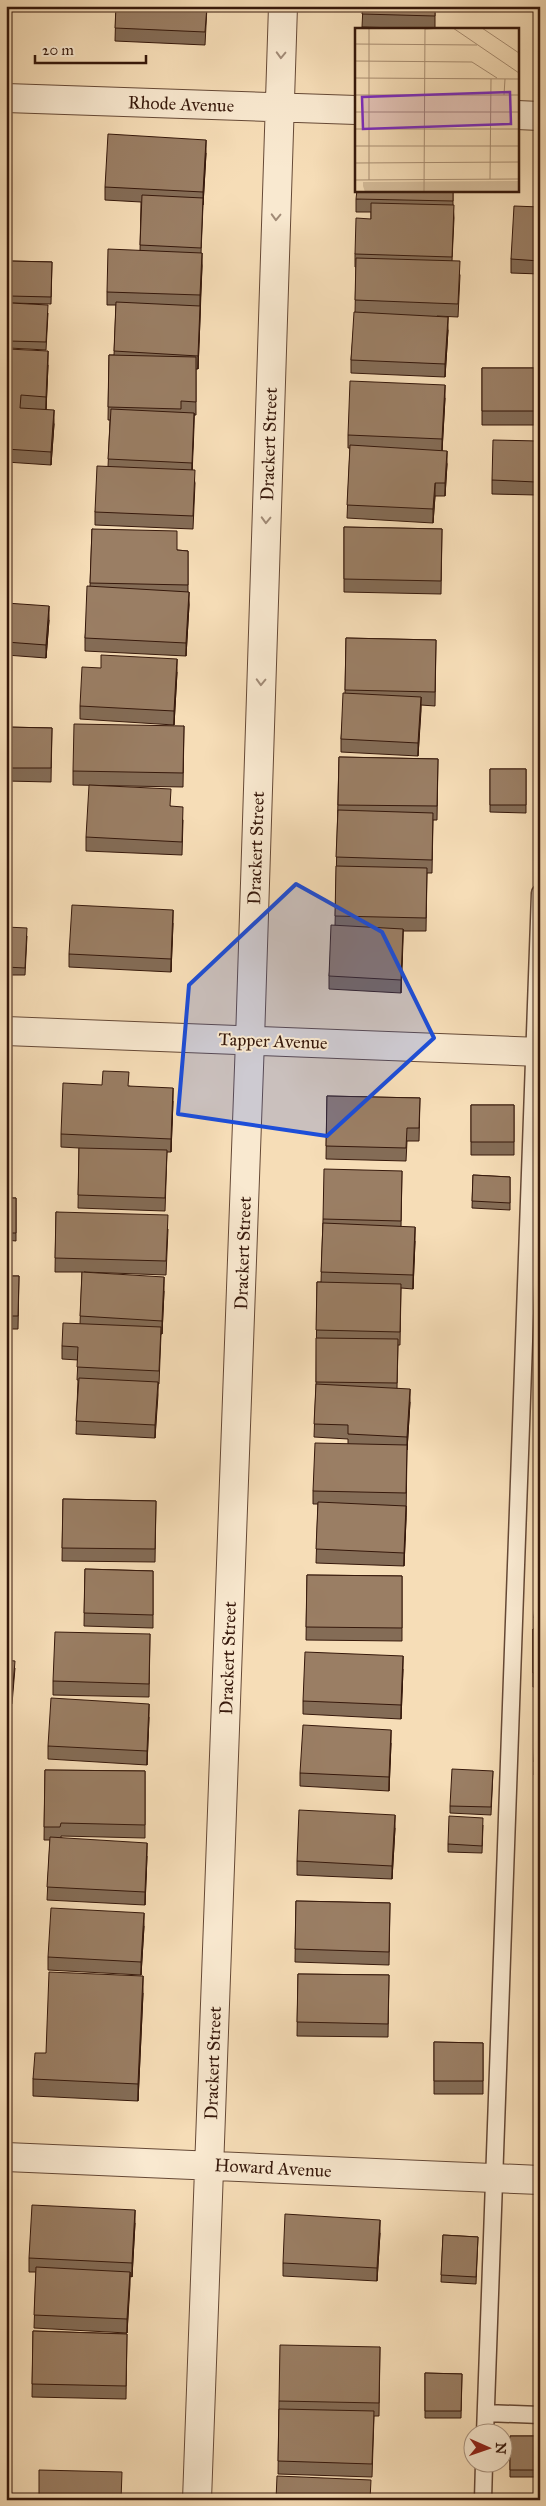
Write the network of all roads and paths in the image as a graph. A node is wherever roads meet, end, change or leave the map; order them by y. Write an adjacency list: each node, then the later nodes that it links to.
1 (283, 6): 3 (street, Drackert Street, one-way to 3)
2 (6, 98): 3 (street, Rhode Avenue)
3 (279, 107): 4 (street, Rhode Avenue); 9 (street, Drackert Street, one-way to 9)
4 (355, 110)
5 (518, 115): 6 (street)
6 (540, 116)
7 (540, 893): 10 (lane)
8 (6, 1031): 9 (street, Tapper Avenue)
9 (250, 1040): 10 (street, Tapper Avenue); 12 (street, Drackert Street)
10 (537, 1052): 13 (lane)
11 (6, 2157): 12 (street, Howard Avenue)
12 (209, 2165): 13 (street, Howard Avenue); 19 (street, Drackert Street)
13 (496, 2178): 14 (street, Howard Avenue); 15 (lane)
14 (540, 2180)
15 (486, 2413): 16 (lane); 17 (lane)
16 (540, 2415)
17 (485, 2424)
18 (484, 2474): 20 (lane)
19 (197, 2500)
20 (483, 2500)

